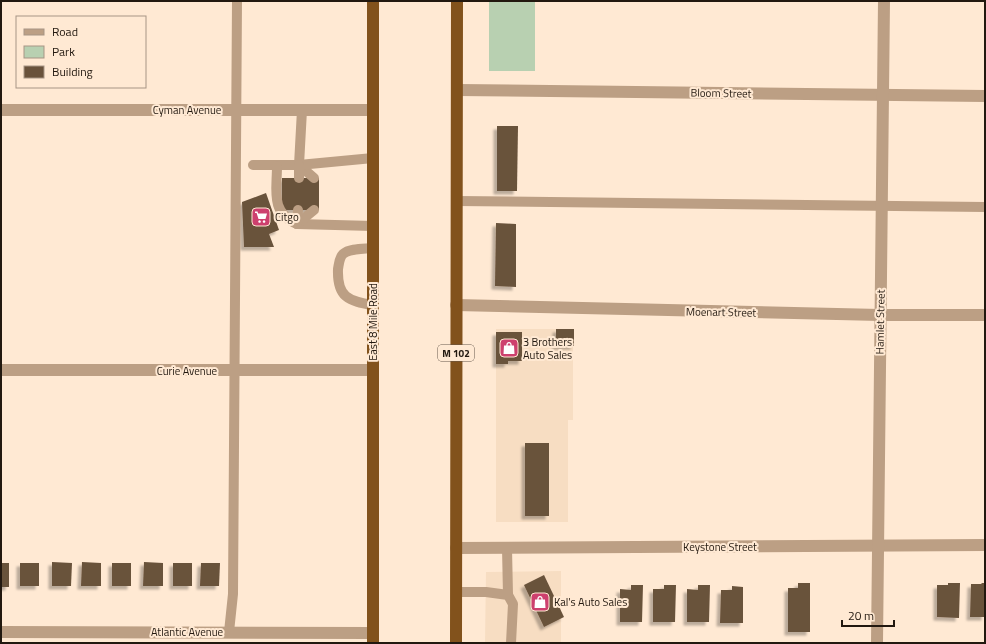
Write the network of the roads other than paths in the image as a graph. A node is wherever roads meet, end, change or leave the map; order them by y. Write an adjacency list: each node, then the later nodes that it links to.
1 (237, 1): 9 (lane)
2 (373, 1): 11 (highway, East 8 Mile Road)
3 (457, 1): 5 (highway, M 102)
4 (884, 1): 6 (street, Hamlet Street)
5 (457, 90): 6 (street, Bloom Street); 18 (highway, M 102)
6 (883, 95): 7 (street, Bloom Street); 19 (street, Hamlet Street)
7 (985, 96)
8 (1, 110): 9 (street, Cyman Avenue)
9 (237, 110): 10 (street, Cyman Avenue); 32 (lane)
10 (302, 110): 11 (street, Cyman Avenue); 15 (lane)
11 (373, 110): 12 (highway, East 8 Mile Road)
12 (373, 158): 15 (lane); 24 (highway, East 8 Mile Road)
13 (253, 165): 14 (lane)
14 (277, 166): 15 (lane); 23 (lane)
15 (299, 166): 16 (lane); 17 (lane)
16 (299, 178)
17 (314, 178)
18 (456, 200): 19 (lane); 27 (highway, M 102)
19 (881, 207): 20 (lane); 28 (street, Hamlet Street)
20 (985, 207)
21 (298, 210): 23 (lane)
22 (314, 210): 23 (lane)
23 (297, 224): 24 (lane)
24 (373, 226): 25 (highway, East 8 Mile Road)
25 (373, 248): 26 (highway, East 8 Mile Road); 26 (lane)
26 (373, 305): 31 (highway, East 8 Mile Road)
27 (456, 306): 28 (street, Moenart Street); 35 (highway, M 102)
28 (880, 315): 29 (street, Moenart Street); 34 (street, Hamlet Street)
29 (985, 315)
30 (1, 370): 32 (street, Curie Avenue)
31 (373, 370): 32 (street, Curie Avenue); 41 (highway, East 8 Mile Road)
32 (235, 371): 40 (lane)
33 (985, 545): 34 (street, Keystone Street)
34 (877, 547): 36 (street, Keystone Street); 44 (street, Hamlet Street)
35 (456, 548): 36 (street, Keystone Street); 37 (highway, M 102)
36 (507, 548): 38 (lane)
37 (456, 592): 38 (lane); 42 (highway, M 102)
38 (508, 595): 43 (lane)
39 (1, 632): 40 (street, Atlantic Avenue)
40 (229, 632): 41 (street, Atlantic Avenue)
41 (373, 638)
42 (456, 643)
43 (511, 643)
44 (877, 643)

